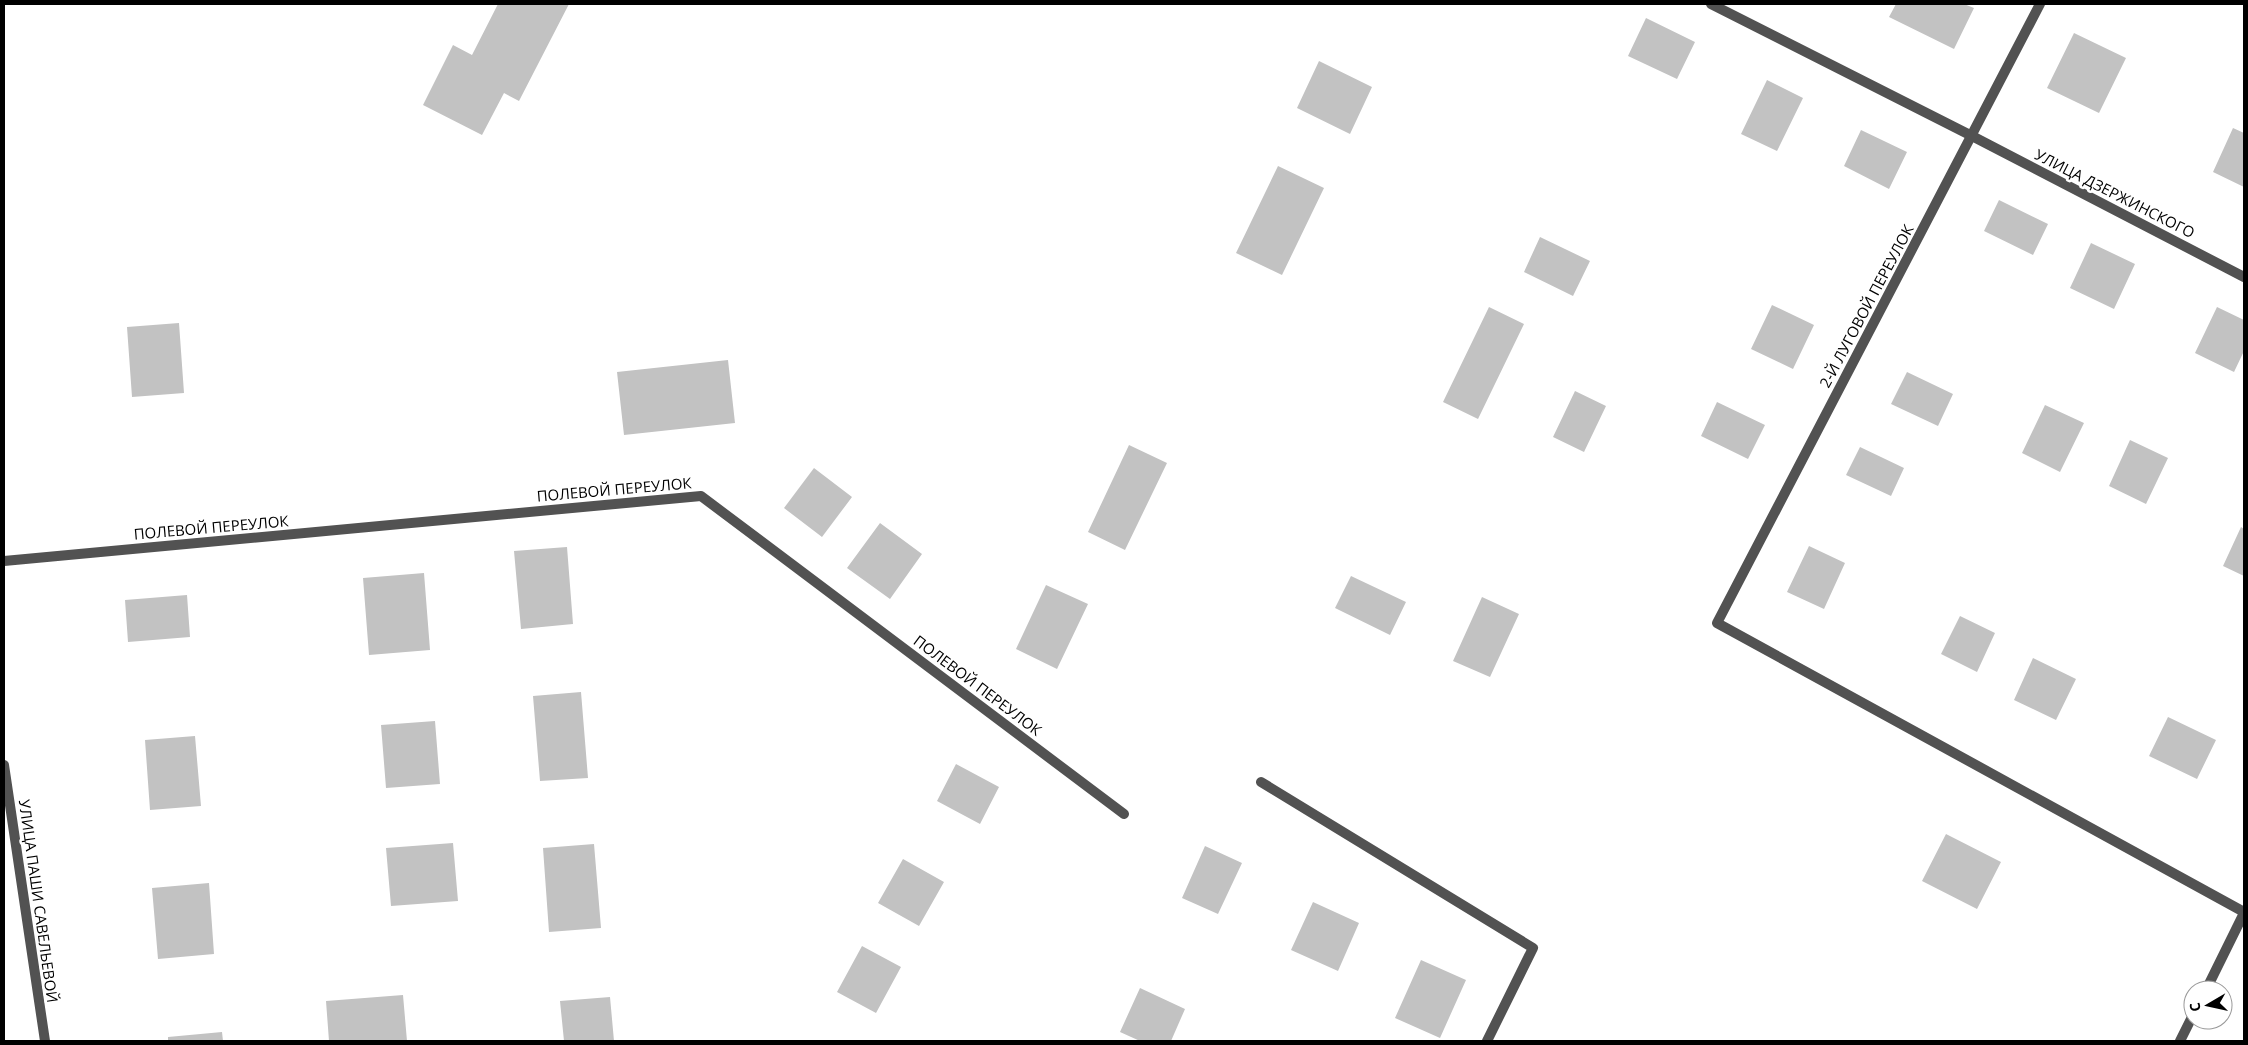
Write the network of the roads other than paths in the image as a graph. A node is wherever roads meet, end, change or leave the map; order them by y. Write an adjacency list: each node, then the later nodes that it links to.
1 (1711, 4): 3 (street, УЛИЦА ДЗЕРЖИНСКОГО)
2 (2040, 4): 3 (street, 2-Й ЛУГОВОЙ ПЕРЕУЛОК)
3 (1972, 136): 4 (street, УЛИЦА ДЗЕРЖИНСКОГО); 9 (street, 2-Й ЛУГОВОЙ ПЕРЕУЛОК)
4 (2244, 277)
5 (4, 561): 8 (street, ПОЛЕВОЙ ПЕРЕУЛОК)
6 (4, 764): 11 (street, УЛИЦА ПАШИ САВЕЛЬЕВОЙ)
7 (1261, 782): 12 (street)
8 (1124, 814)
9 (2244, 913): 10 (street)
10 (2211, 980)
11 (45, 1041)
12 (1487, 1041)

